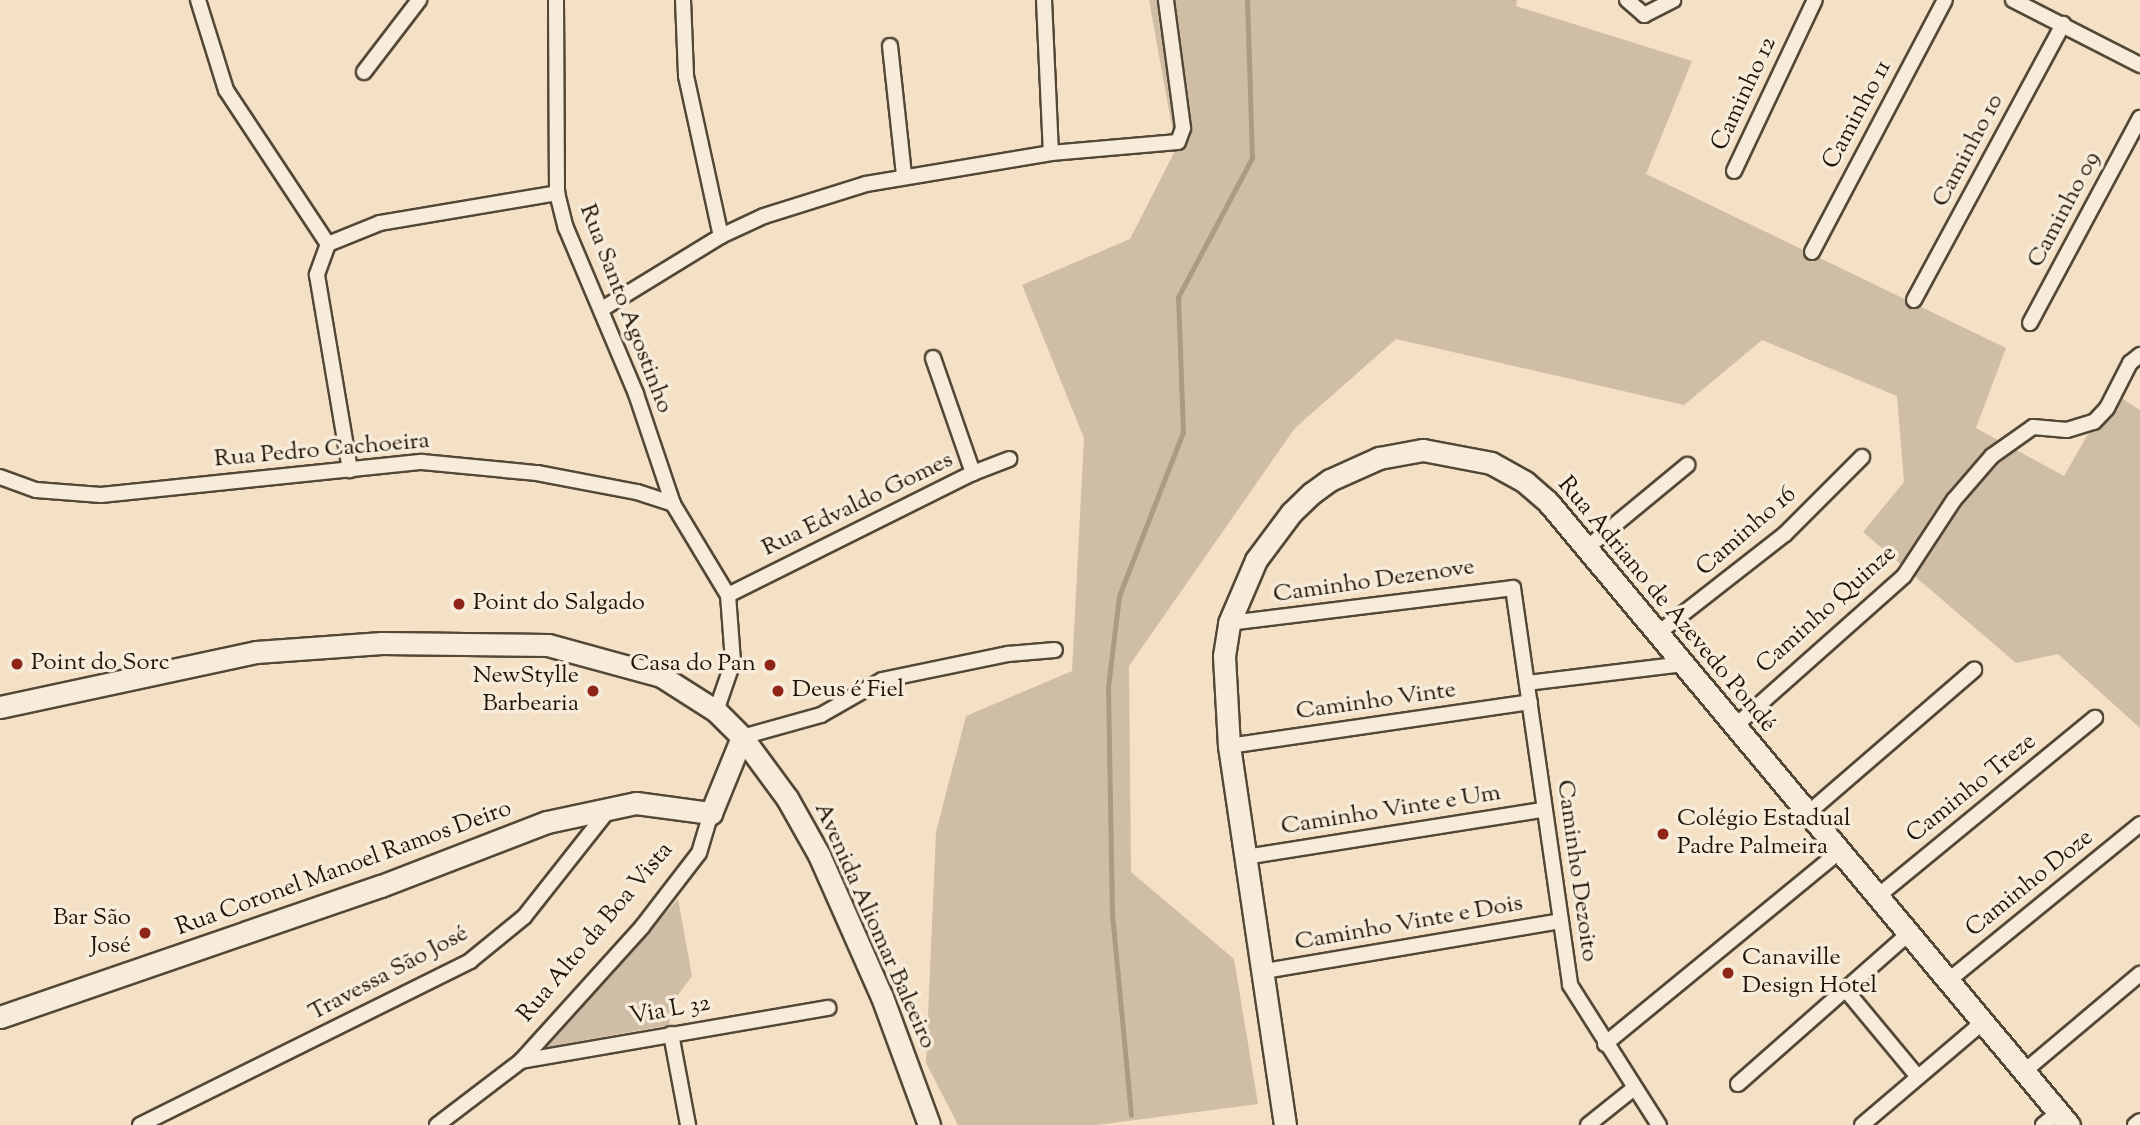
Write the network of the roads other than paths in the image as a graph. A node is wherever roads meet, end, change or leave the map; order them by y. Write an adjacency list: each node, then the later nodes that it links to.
1 (198, 0): 22 (street)
2 (419, 0): 15 (street)
3 (556, 0): 20 (street, Rua Santo Agostinho)
4 (683, 0): 21 (street)
5 (1044, 0): 17 (street)
6 (1166, 0): 17 (street)
7 (1627, 0): 8 (street)
8 (1673, 0)
9 (1815, 0): 18 (street, Caminho 12)
10 (1945, 0): 23 (street, Caminho 11)
11 (2014, 0): 12 (street)
12 (2063, 24): 14 (street); 24 (street, Caminho 10)
13 (890, 46): 19 (street)
14 (2140, 65)
15 (364, 72)
16 (2140, 118): 26 (street, Caminho 09)
17 (1051, 153): 19 (street)
18 (1734, 170)
19 (904, 175): 21 (street)
20 (557, 193): 22 (street); 25 (street, Rua Santo Agostinho)
21 (721, 236): 25 (street)
22 (328, 244): 32 (street)
23 (1812, 252)
24 (1914, 300)
25 (602, 309): 35 (street, Rua Santo Agostinho)
26 (2030, 323)
27 (2140, 355): 49 (street, Caminho Quinze)
28 (933, 358): 33 (street)
29 (1862, 457): 40 (street, Caminho 16)
30 (1009, 459): 33 (street, Rua Edvaldo Gomes)
31 (1687, 465): 36 (street)
32 (350, 470): 34 (street, Rua Pedro Cachoeira); 35 (street, Rua Pedro Cachoeira)
33 (973, 473): 37 (street, Rua Edvaldo Gomes)
34 (0, 477)
35 (673, 504): 37 (street)
36 (1588, 547): 39 (street, Rua Adriano de Azevedo Pondé); 40 (street, Rua Adriano de Azevedo Pondé)
37 (728, 595): 47 (street)
38 (1515, 599): 39 (street, Caminho Dezenove); 44 (street, Caminho Dezoito)
39 (1229, 623): 51 (street, Rua Adriano de Azevedo Pondé)
40 (1657, 634): 42 (street, Rua Adriano de Azevedo Pondé)
41 (1055, 650): 50 (street)
42 (1683, 664): 44 (street); 49 (street, Rua Adriano de Azevedo Pondé)
43 (1974, 670): 55 (street)
44 (1527, 683): 45 (street, Caminho Dezoito)
45 (1530, 702): 51 (street, Caminho Vinte); 53 (street, Caminho Dezoito)
46 (0, 707): 47 (street, Avenida Aliomar Baleeiro)
47 (716, 711): 50 (street, Avenida Aliomar Baleeiro)
48 (2095, 718): 59 (street, Caminho Treze)
49 (1734, 727): 55 (street, Rua Adriano de Azevedo Pondé)
50 (742, 737): 54 (street, Rua Alto da Boa Vista); 81 (street, Avenida Aliomar Baleeiro)
51 (1229, 747): 58 (street, Rua Adriano de Azevedo Pondé)
52 (613, 804): 54 (street, Rua Coronel Manoel Ramos Deiro); 67 (street, Rua Coronel Manoel Ramos Deiro); 78 (street, Travessa São José)
53 (1543, 810): 58 (street, Caminho Vinte e Um); 60 (street, Caminho Dezoito)
54 (711, 813): 71 (street, Rua Alto da Boa Vista)
55 (1807, 814): 57 (street, Rua Adriano de Azevedo Pondé)
56 (2140, 824): 64 (street, Caminho Doze)
57 (1840, 851): 59 (street, Rua Adriano de Azevedo Pondé); 70 (street)
58 (1245, 857): 62 (street, Rua Adriano de Azevedo Pondé)
59 (1878, 896): 61 (street, Rua Adriano de Azevedo Pondé)
60 (1560, 921): 62 (street, Caminho Vinte e Dois); 70 (street, Caminho Dezoito)
61 (1909, 933): 64 (street, Rua Adriano de Azevedo Pondé); 65 (street)
62 (1265, 971): 82 (street, Rua Adriano de Azevedo Pondé)
63 (2140, 974): 72 (street)
64 (1949, 980): 68 (street, Rua Adriano de Azevedo Pondé)
65 (1846, 989): 73 (street); 74 (street)
66 (828, 1008): 69 (street, Via L 32)
67 (0, 1017)
68 (1984, 1021): 72 (street, Rua Adriano de Azevedo Pondé); 73 (street)
69 (671, 1034): 71 (street, Via L 32); 80 (street)
70 (1605, 1044): 75 (street, Caminho Dezoito)
71 (521, 1062): 79 (street, Rua Alto da Boa Vista)
72 (2026, 1069): 76 (street, Rua Adriano de Azevedo Pondé)
73 (1918, 1077): 85 (street)
74 (1738, 1084)
75 (1633, 1089): 83 (street); 84 (street, Caminho Dezoito)
76 (2057, 1121)
77 (2140, 1121): 86 (street)
78 (140, 1125)
79 (437, 1125)
80 (688, 1125)
81 (929, 1125)
82 (1285, 1125)
83 (1588, 1125)
84 (1659, 1125)
85 (1862, 1125)
86 (2135, 1125)

